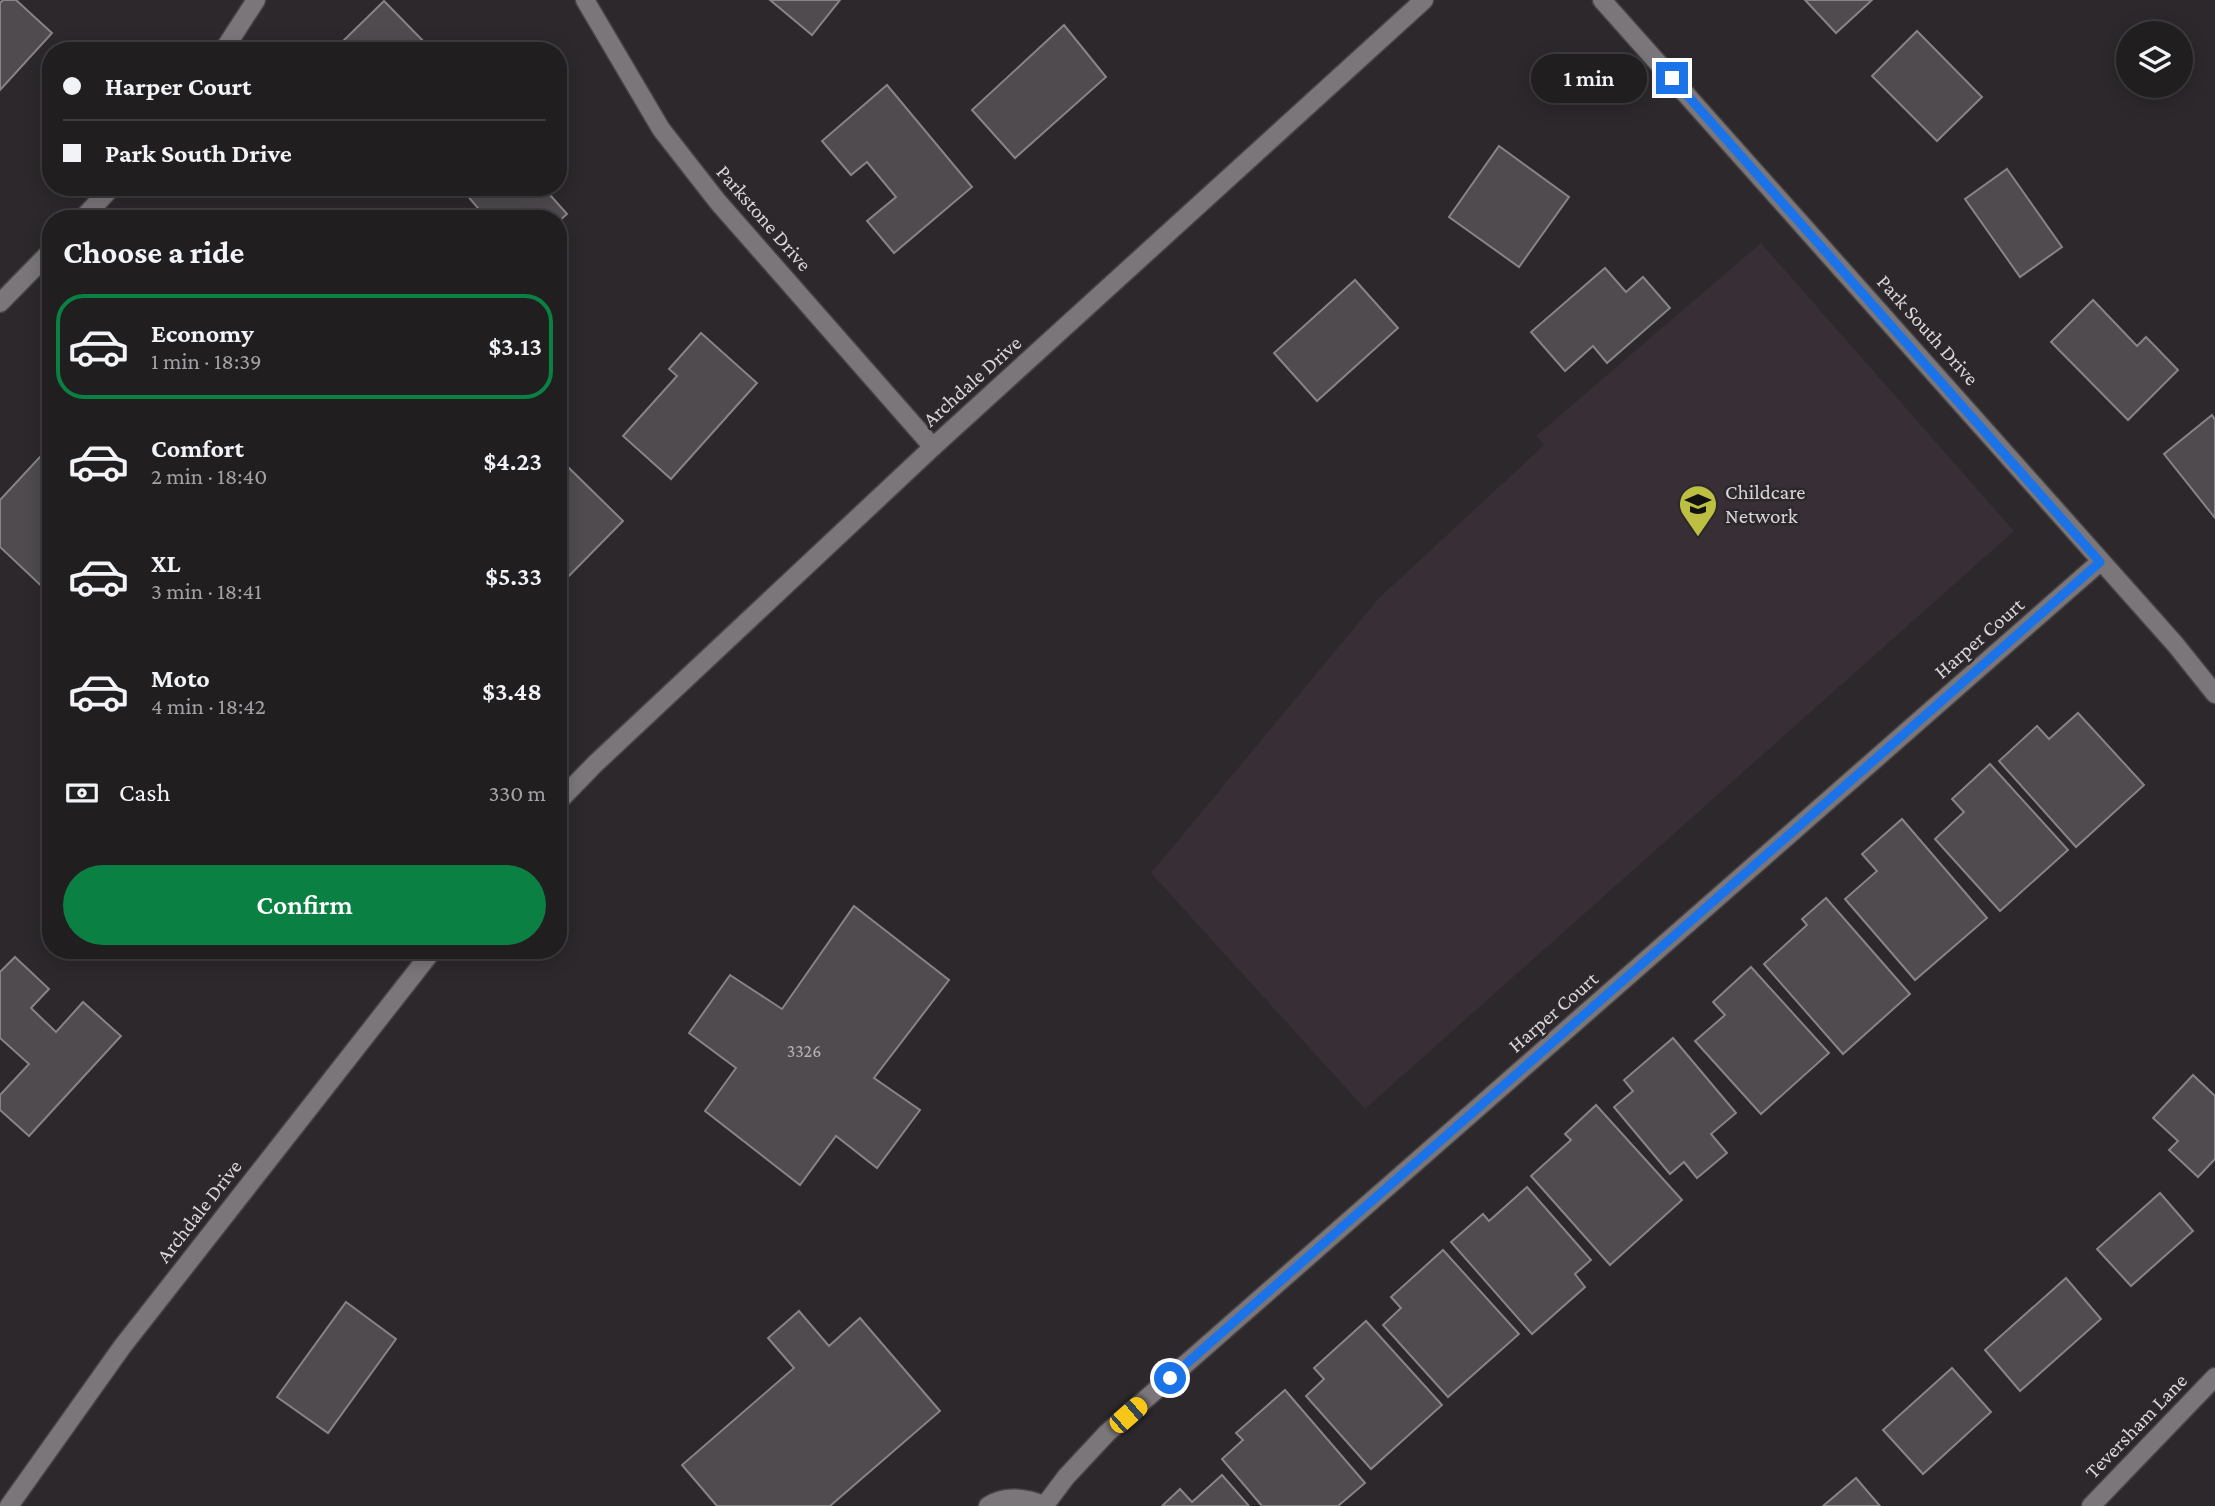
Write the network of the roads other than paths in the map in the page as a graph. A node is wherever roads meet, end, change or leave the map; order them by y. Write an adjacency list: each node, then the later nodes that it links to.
1 (256, 0): 5 (street)
2 (585, 0): 10 (street, Parkstone Drive)
3 (1424, 0): 10 (street, Archdale Drive)
4 (1602, 0): 11 (street, Park South Drive)
5 (229, 42)
6 (104, 196): 7 (street)
7 (90, 210)
8 (42, 260): 9 (street)
9 (0, 303)
10 (933, 447): 13 (street, Archdale Drive)
11 (2100, 562): 12 (street, Park South Drive); 18 (street, Harper Court)
12 (2215, 694)
13 (567, 794)
14 (426, 959): 16 (street, Archdale Drive)
15 (2215, 1377): 19 (street, Teversham Lane)
16 (9, 1506)
17 (988, 1506): 18 (street, Harper Court)
18 (1045, 1506)
19 (2091, 1506)

